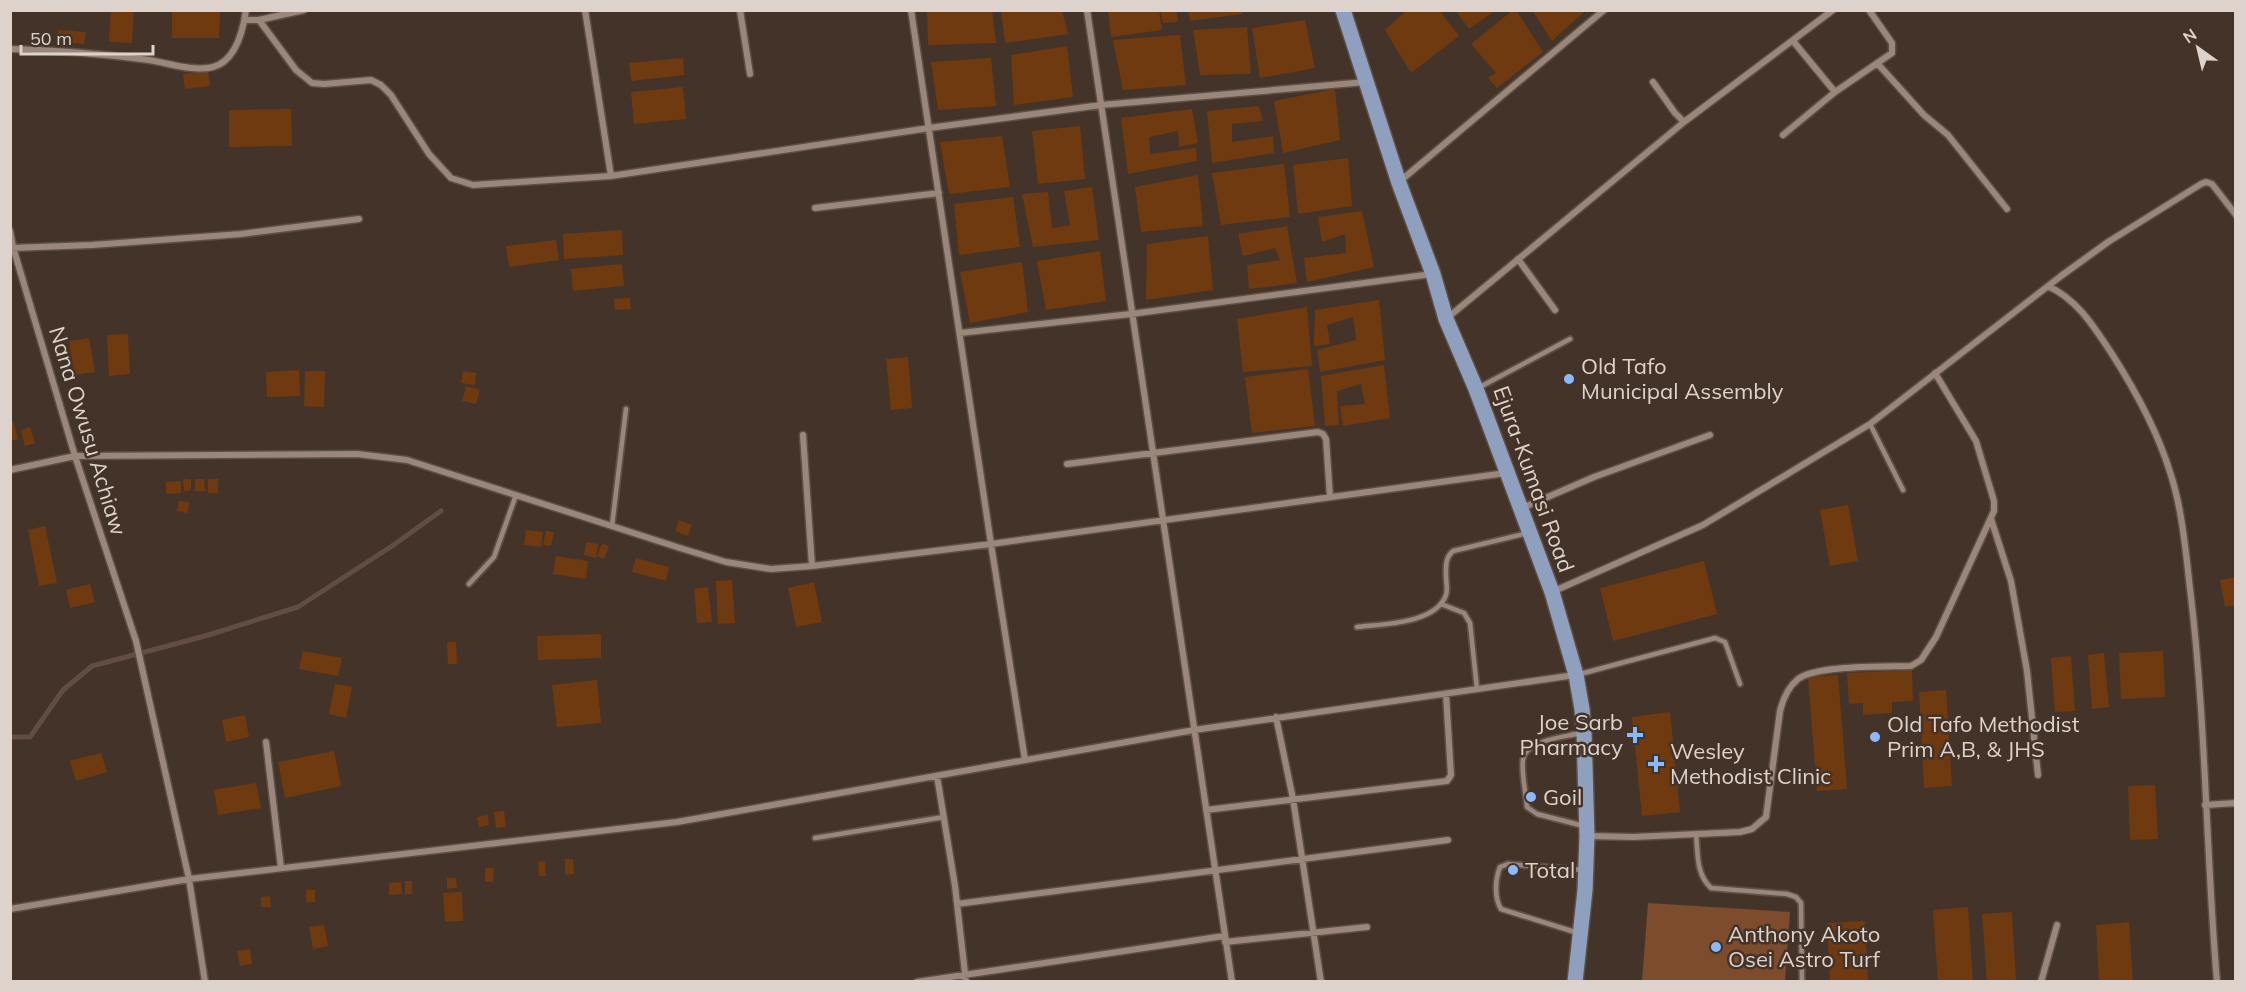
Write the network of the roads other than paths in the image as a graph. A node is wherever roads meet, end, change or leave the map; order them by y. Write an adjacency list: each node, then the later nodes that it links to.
1 (246, 10): 11 (street)
2 (304, 10): 12 (street)
3 (585, 10): 24 (street)
4 (740, 10): 16 (street)
5 (911, 10): 22 (street)
6 (1087, 10): 20 (street)
7 (1343, 10): 17 (main road, Ejura-Kumasi Road)
8 (1604, 10): 25 (street)
9 (1833, 10): 13 (street)
10 (1869, 10): 15 (street)
11 (245, 20): 12 (street); 14 (street)
12 (260, 20): 24 (street)
13 (1793, 41): 19 (street); 21 (street)
14 (10, 49)
15 (1876, 63): 19 (street); 28 (street)
16 (750, 74)
17 (1367, 82): 20 (street); 25 (main road, Ejura-Kumasi Road)
18 (1653, 82): 21 (street)
19 (1835, 92): 23 (street)
20 (1101, 105): 22 (street); 37 (street)
21 (1684, 122): 33 (street)
22 (929, 128): 24 (street); 26 (street)
23 (1783, 135)
24 (611, 176)
25 (1399, 183): 34 (main road, Ejura-Kumasi Road)
26 (939, 193): 27 (street); 39 (street)
27 (815, 208)
28 (2007, 209)
29 (2235, 215): 35 (street)
30 (359, 219): 32 (street)
31 (10, 231): 32 (street, Nana Owusu Achiaw)
32 (12, 248): 48 (street, Nana Owusu Achiaw)
33 (1518, 259): 36 (street); 38 (street)
34 (1433, 274): 37 (street); 38 (main road, Ejura-Kumasi Road)
35 (2048, 286): 41 (street); 79 (street)
36 (1555, 310)
37 (1131, 314): 39 (street); 47 (street)
38 (1446, 319): 42 (main road, Ejura-Kumasi Road)
39 (960, 333): 60 (street)
40 (1570, 339): 42 (lane)
41 (1935, 372): 44 (street); 57 (street)
42 (1476, 389): 51 (main road, Ejura-Kumasi Road)
43 (626, 410): 58 (lane)
44 (1870, 424): 52 (lane); 63 (street)
45 (803, 435): 61 (street)
46 (1710, 435): 55 (street)
47 (1153, 451): 49 (street); 54 (street); 56 (street)
48 (75, 456): 50 (street); 53 (street); 90 (street, Nana Owusu Achiaw)
49 (1067, 464)
50 (10, 470)
51 (1506, 473): 54 (street); 55 (main road, Ejura-Kumasi Road)
52 (1903, 490)
53 (516, 495): 58 (street); 62 (lane)
54 (1330, 497): 56 (street)
55 (1520, 509): 59 (main road, Ejura-Kumasi Road)
56 (1162, 519): 60 (street); 71 (street)
57 (1991, 519): 75 (street); 83 (street)
58 (612, 526): 61 (street)
59 (1529, 532): 63 (main road, Ejura-Kumasi Road); 64 (lane)
60 (991, 544): 61 (street); 74 (street)
61 (812, 566)
62 (469, 584)
63 (1552, 592): 66 (main road, Ejura-Kumasi Road)
64 (1441, 603): 65 (lane); 68 (lane)
65 (1357, 627)
66 (1576, 675): 67 (lane); 68 (street); 72 (main road, Ejura-Kumasi Road)
67 (1740, 684)
68 (1478, 689): 69 (street)
69 (1446, 693): 70 (street); 77 (street)
70 (1276, 717): 71 (street); 77 (street)
71 (1194, 730): 74 (street); 80 (street)
72 (1584, 732): 82 (main road, Ejura-Kumasi Road); 82 (lane)
73 (266, 742): 87 (street)
74 (1025, 760): 76 (street)
75 (2038, 775)
76 (937, 776): 81 (street); 87 (street)
77 (1293, 799): 80 (street); 86 (street)
78 (2235, 803): 79 (street)
79 (2205, 805): 106 (street)
80 (1206, 810): 89 (street)
81 (944, 817): 84 (lane); 91 (street)
82 (1587, 831): 83 (street); 88 (main road, Ejura-Kumasi Road)
83 (1696, 834): 104 (lane)
84 (815, 838)
85 (1448, 840): 86 (street)
86 (1302, 860): 89 (street); 95 (street)
87 (281, 868): 90 (street)
88 (1586, 870): 96 (main road, Ejura-Kumasi Road); 96 (lane)
89 (1215, 871): 91 (street); 97 (street)
90 (189, 879): 92 (street); 99 (street, Nana Owusu Achiaw)
91 (957, 904): 98 (street)
92 (10, 909)
93 (2057, 926): 105 (street)
94 (1367, 927): 95 (street)
95 (1313, 931): 97 (street); 102 (street)
96 (1580, 934): 103 (main road, Ejura-Kumasi Road)
97 (1225, 939): 98 (street); 101 (street)
98 (966, 978): 100 (street)
99 (205, 981)
100 (917, 981)
101 (1232, 981)
102 (1321, 981)
103 (1575, 981)
104 (1802, 981)
105 (2041, 981)
106 (2217, 981)

